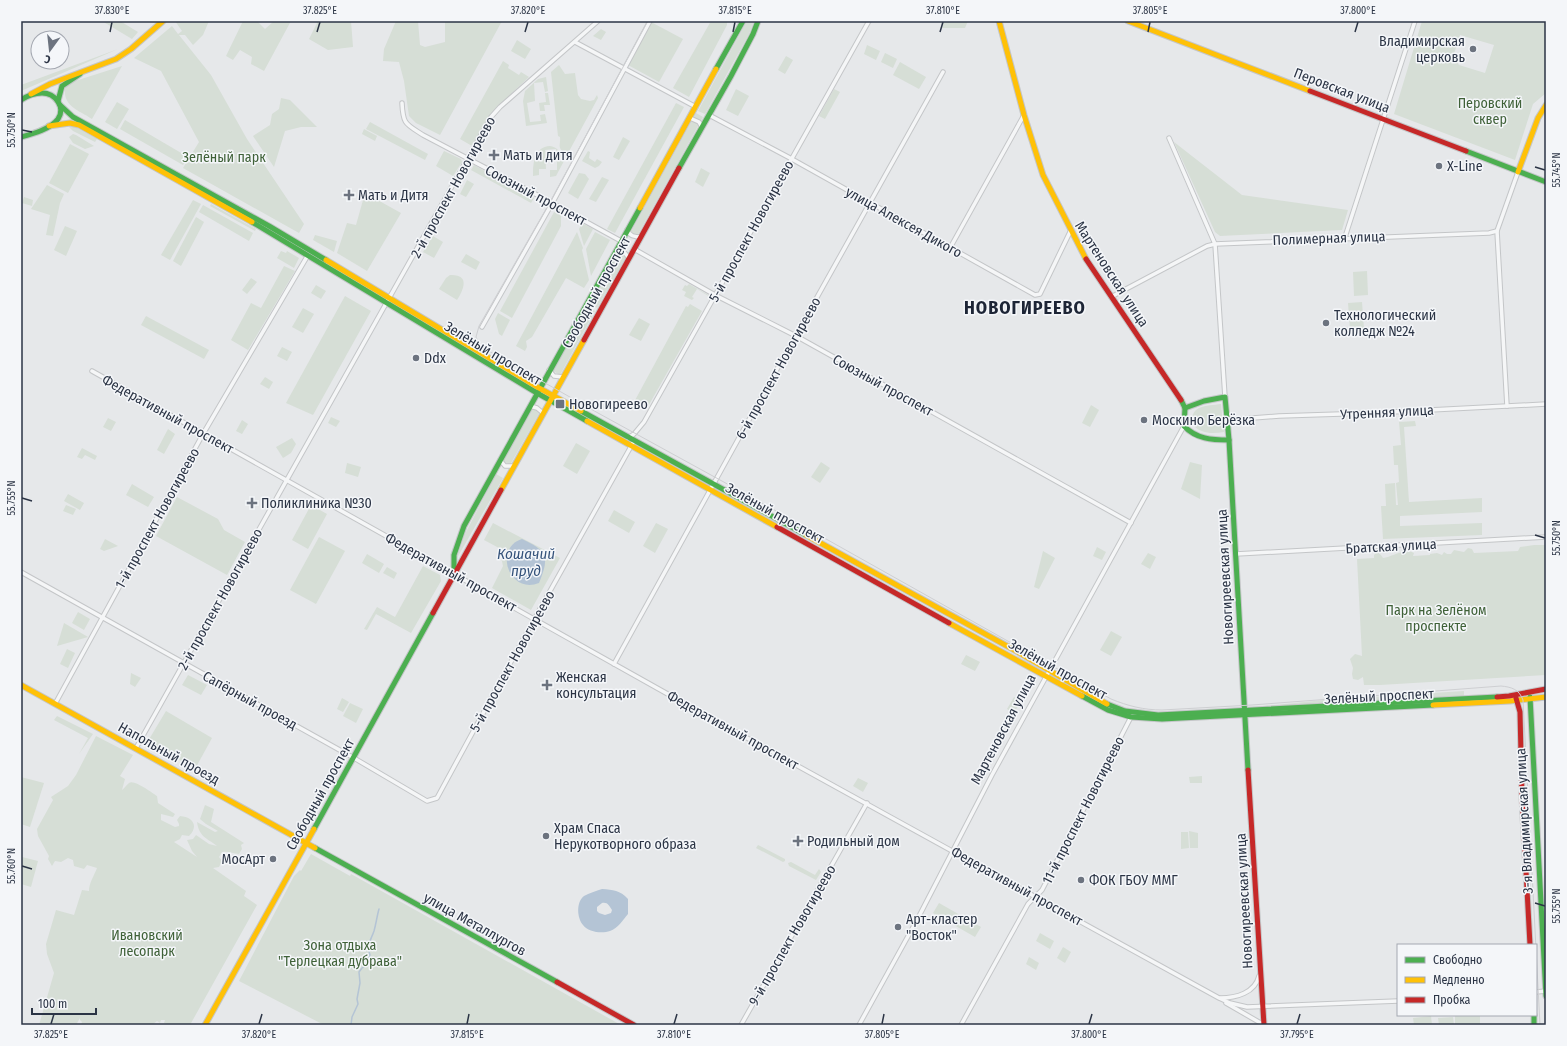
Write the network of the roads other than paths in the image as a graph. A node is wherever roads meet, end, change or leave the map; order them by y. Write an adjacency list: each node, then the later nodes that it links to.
1 (163, 21): 16 (main road)
2 (598, 21): 14 (street, 2-й проспект Новогиреево)
3 (650, 21): 15 (street)
4 (739, 21): 13 (main road)
5 (743, 21): 13 (main road, Свободный проспект)
6 (759, 21): 24 (main road, Свободный проспект)
7 (869, 21): 32 (street, 5-й проспект Новогиреево)
8 (996, 21): 12 (main road)
9 (999, 21): 12 (main road)
10 (1128, 21): 27 (main road, Перовская улица)
11 (1415, 21): 27 (street)
12 (1000, 29): 25 (main road, Мартеновская улица)
13 (738, 30): 23 (main road, Свободный проспект)
14 (575, 42): 15 (street); 33 (street, 2-й проспект Новогиреево)
15 (624, 69): 23 (street); 36 (street)
16 (82, 72): 18 (main road); 20 (main road)
17 (943, 72): 37 (street, 6-й проспект Новогиреево)
18 (31, 94): 19 (main road); 20 (main road, Зелёный проспект)
19 (21, 100)
20 (59, 103): 28 (main road); 48 (main road, Зелёный проспект)
21 (402, 103): 33 (street, Союзный проспект)
22 (1546, 105): 34 (main road)
23 (696, 107): 26 (main road, Свободный проспект)
24 (709, 115): 29 (main road, Свободный проспект); 32 (street, улица Алексея Дикого)
25 (1024, 115): 40 (main road, Мартеновская улица); 45 (street)
26 (690, 118): 29 (street); 38 (main road, Свободный проспект)
27 (1384, 120): 34 (main road, Перовская улица); 42 (street)
28 (49, 126): 30 (main road, Зелёный проспект); 48 (main road, Зелёный проспект)
29 (702, 127): 41 (main road, Свободный проспект)
30 (22, 137)
31 (1169, 138): 44 (street, Новогиреевская улица)
32 (790, 158): 37 (street, улица Алексея Дикого); 50 (street, 5-й проспект Новогиреево)
33 (468, 159): 36 (street, Союзный проспект); 52 (street, 2-й проспект Новогиреево)
34 (1518, 172): 35 (main road, Перовская улица); 39 (street)
35 (1546, 182)
36 (552, 203): 43 (street, Союзный проспект); 53 (street)
37 (870, 203): 45 (street, улица Алексея Дикого); 54 (street, 6-й проспект Новогиреево)
38 (627, 230): 41 (street); 43 (main road, Свободный проспект)
39 (1497, 231): 42 (street, Полимерная улица); 63 (street)
40 (1070, 232): 45 (street, улица Алексея Дикого); 51 (main road, Мартеновская улица)
41 (640, 237): 46 (main road, Свободный проспект)
42 (1345, 238): 44 (street, Полимерная улица)
43 (621, 241): 47 (main road, Свободный проспект)
44 (1215, 244): 51 (street, Полимерная улица); 59 (street, Новогиреевская улица)
45 (950, 248)
46 (634, 249): 49 (main road, Свободный проспект); 50 (street, Союзный проспект)
47 (616, 251): 49 (street); 55 (main road, Свободный проспект)
48 (310, 253): 52 (main road, Зелёный проспект); 68 (street, 1-й проспект Новогиреево)
49 (629, 258): 57 (main road, Свободный проспект)
50 (715, 295): 54 (street, Союзный проспект); 69 (street, 5-й проспект Новогиреево)
51 (1111, 297): 64 (main road, Мартеновская улица)
52 (389, 301): 58 (main road, Зелёный проспект); 74 (street, 2-й проспект Новогиреево)
53 (482, 327)
54 (796, 336): 75 (street, 6-й проспект Новогиреево); 77 (street, Союзный проспект)
55 (549, 370): 57 (street); 58 (main road, Свободный проспект)
56 (92, 371): 68 (street, Федеративный проспект)
57 (563, 377): 60 (main road, Свободный проспект)
58 (538, 391): 60 (main road, Зелёный проспект); 62 (main road, Свободный проспект)
59 (1225, 397): 64 (main road); 66 (main road, Новогиреевская улица)
60 (551, 398): 65 (main road, Свободный проспект); 69 (main road, Зелёный проспект); 71 (main road, Зелёный проспект)
61 (1546, 404): 63 (street, Утренняя улица)
62 (530, 406): 65 (street); 72 (main road, Свободный проспект)
63 (1507, 406): 66 (street, Утренняя улица)
64 (1185, 408): 67 (main road)
65 (543, 413): 73 (main road, Свободный проспект)
66 (1227, 420): 70 (main road, Новогиреевская улица)
67 (1184, 426): 70 (main road); 77 (street, Мартеновская улица)
68 (203, 434): 74 (street, Федеративный проспект); 82 (street, 1-й проспект Новогиреево)
69 (628, 438): 71 (main road, Зелёный проспект)
70 (1229, 440): 79 (main road, Новогиреевская улица)
71 (632, 443): 75 (main road, Зелёный проспект); 76 (main road, Зелёный проспект); 83 (street, 5-й проспект Новогиреево)
72 (500, 460): 73 (street); 81 (main road, Свободный проспект)
73 (513, 466): 81 (main road, Свободный проспект)
74 (286, 480): 81 (street, Федеративный проспект); 84 (street, 2-й проспект Новогиреево)
75 (713, 485): 76 (street, 6-й проспект Новогиреево); 86 (main road, Зелёный проспект)
76 (711, 491): 85 (street, 6-й проспект Новогиреево); 87 (main road, Зелёный проспект)
77 (1131, 523): 86 (street, Мартеновская улица)
78 (1546, 537): 79 (street, Братская улица)
79 (1236, 554): 96 (main road, Новогиреевская улица)
80 (21, 572): 82 (street, Сапёрный проезд)
81 (454, 574): 83 (street, Федеративный проспект); 99 (main road, Свободный проспект)
82 (102, 618): 84 (street, Сапёрный проезд); 95 (street, 1-й проспект Новогиреево)
83 (534, 619): 85 (street, Федеративный проспект); 100 (street, 5-й проспект Новогиреево)
84 (184, 664): 98 (street, 2-й проспект Новогиреево); 99 (street, Сапёрный проезд)
85 (614, 664): 101 (street, Федеративный проспект)
86 (1049, 670): 87 (street, Мартеновская улица); 96 (main road, Зелёный проспект)
87 (1046, 676): 97 (main road, Зелёный проспект); 103 (street, Мартеновская улица)
88 (21, 685): 95 (main road, Напольный проезд)
89 (1546, 689): 90 (main road, Зелёный проспект)
90 (1530, 692): 91 (main road, Зелёный проспект); 93 (main road, 3-я Владимирская улица)
91 (1515, 695): 94 (main road, 3-я Владимирская улица); 96 (main road, Зелёный проспект)
92 (1546, 696): 93 (main road, Зелёный проспект)
93 (1530, 698): 94 (main road, Зелёный проспект); 107 (main road, 3-я Владимирская улица)
94 (1517, 700): 96 (main road, Зелёный проспект); 105 (main road, 3-я Владимирская улица)
95 (55, 704): 98 (main road, Напольный проезд)
96 (1245, 712): 97 (main road, Зелёный проспект); 106 (main road, Новогиреевская улица)
97 (1131, 717): 104 (street, 11-й проспект Новогиреево)
98 (136, 748): 102 (main road, Напольный проезд)
99 (354, 758): 100 (street, Сапёрный проезд); 102 (main road, Свободный проспект)
100 (437, 798)
101 (867, 803): 103 (street, Федеративный проспект); 114 (street, 9-й проспект Новогиреево)
102 (306, 842): 112 (main road, Свободный проспект); 113 (main road, улица Металлургов)
103 (953, 850): 104 (street, Федеративный проспект); 115 (street, Мартеновская улица)
104 (1036, 896): 109 (street, Федеративный проспект); 116 (street, 11-й проспект Новогиреево)
105 (1530, 944)
106 (1260, 972): 109 (street); 111 (main road, Новогиреевская улица)
107 (1546, 991): 108 (main road, 3-я Владимирская улица)
108 (1546, 996)
109 (1219, 998): 111 (street, Федеративный проспект); 117 (street)
110 (1397, 1000): 111 (street, Федеративный проспект)
111 (1262, 1006): 117 (main road, Новогиреевская улица)
112 (205, 1025)
113 (634, 1025)
114 (741, 1025)
115 (859, 1025)
116 (961, 1025)
117 (1264, 1025)

